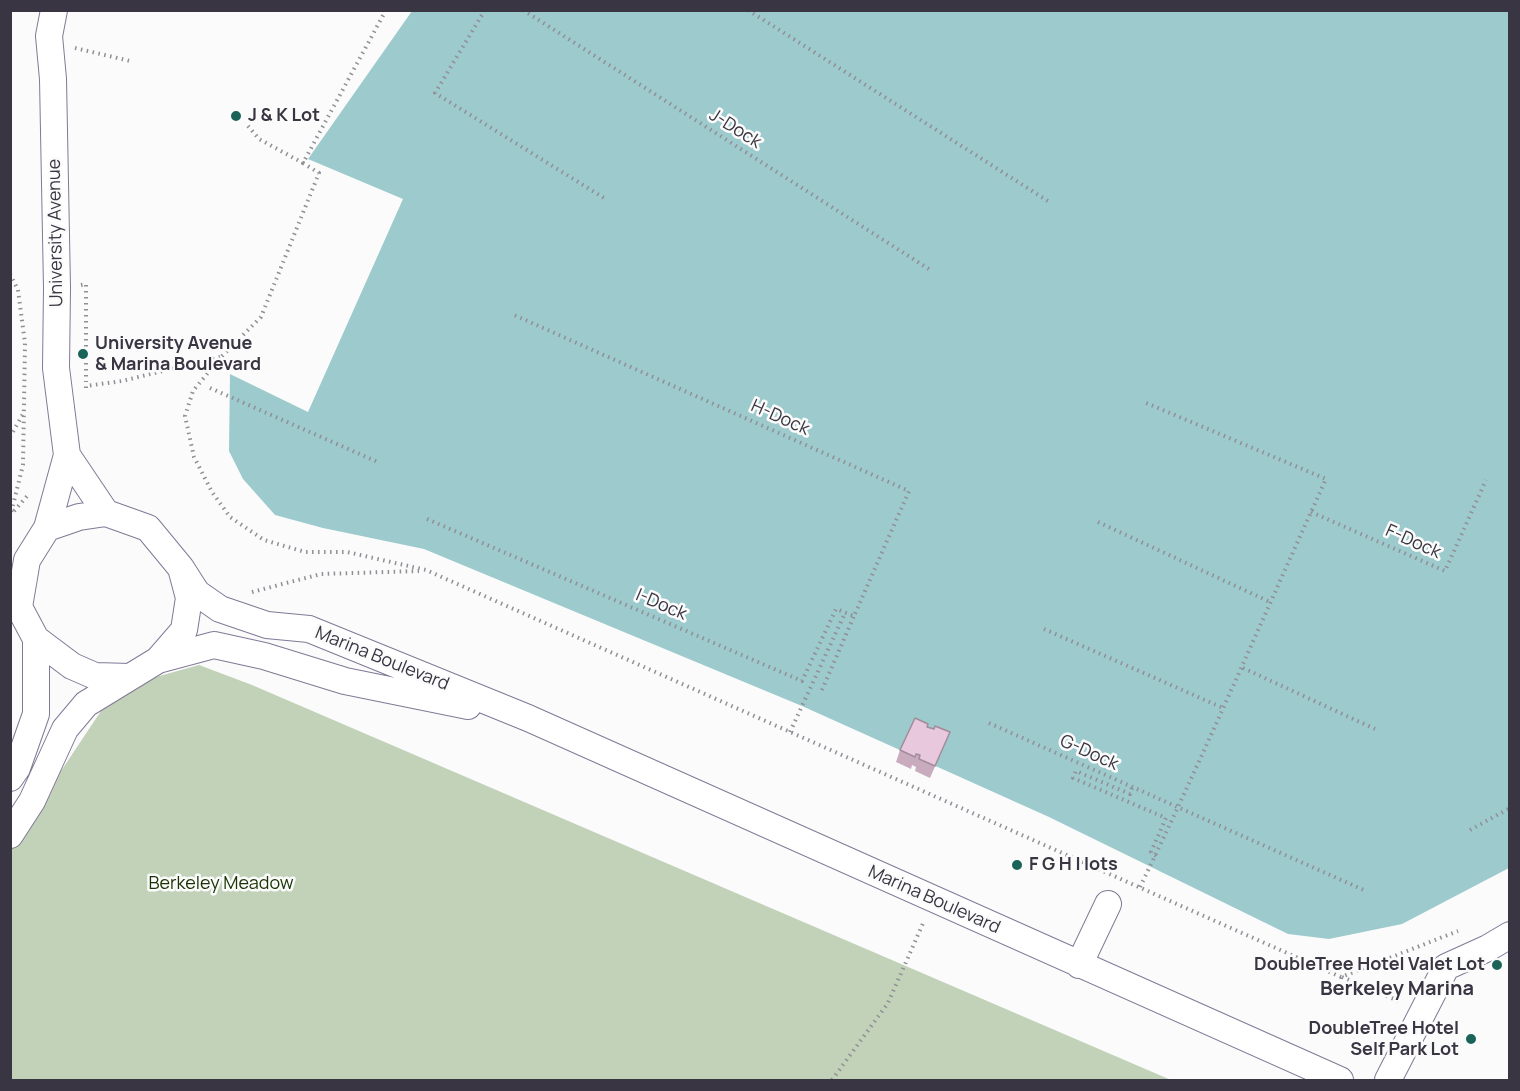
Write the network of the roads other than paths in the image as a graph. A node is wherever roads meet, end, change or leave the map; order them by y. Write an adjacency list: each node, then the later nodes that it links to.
1 (54, 10): 2 (street, University Avenue)
2 (67, 455): 3 (street, University Avenue); 4 (street, University Avenue)
3 (106, 513): 4 (street); 5 (street)
4 (47, 528): 6 (street, University Avenue)
5 (181, 568): 7 (street); 9 (street, Marina Boulevard)
6 (36, 639): 8 (street, University Avenue); 10 (street, University Avenue)
7 (159, 660): 8 (street); 9 (street, Marina Boulevard)
8 (130, 677): 11 (street)
9 (528, 718): 14 (street, Marina Boulevard)
10 (10, 778)
11 (10, 835)
12 (1108, 904): 14 (street)
13 (1501, 946): 16 (street)
14 (1079, 965): 15 (street, Marina Boulevard)
15 (1340, 1080)
16 (1388, 1080)

